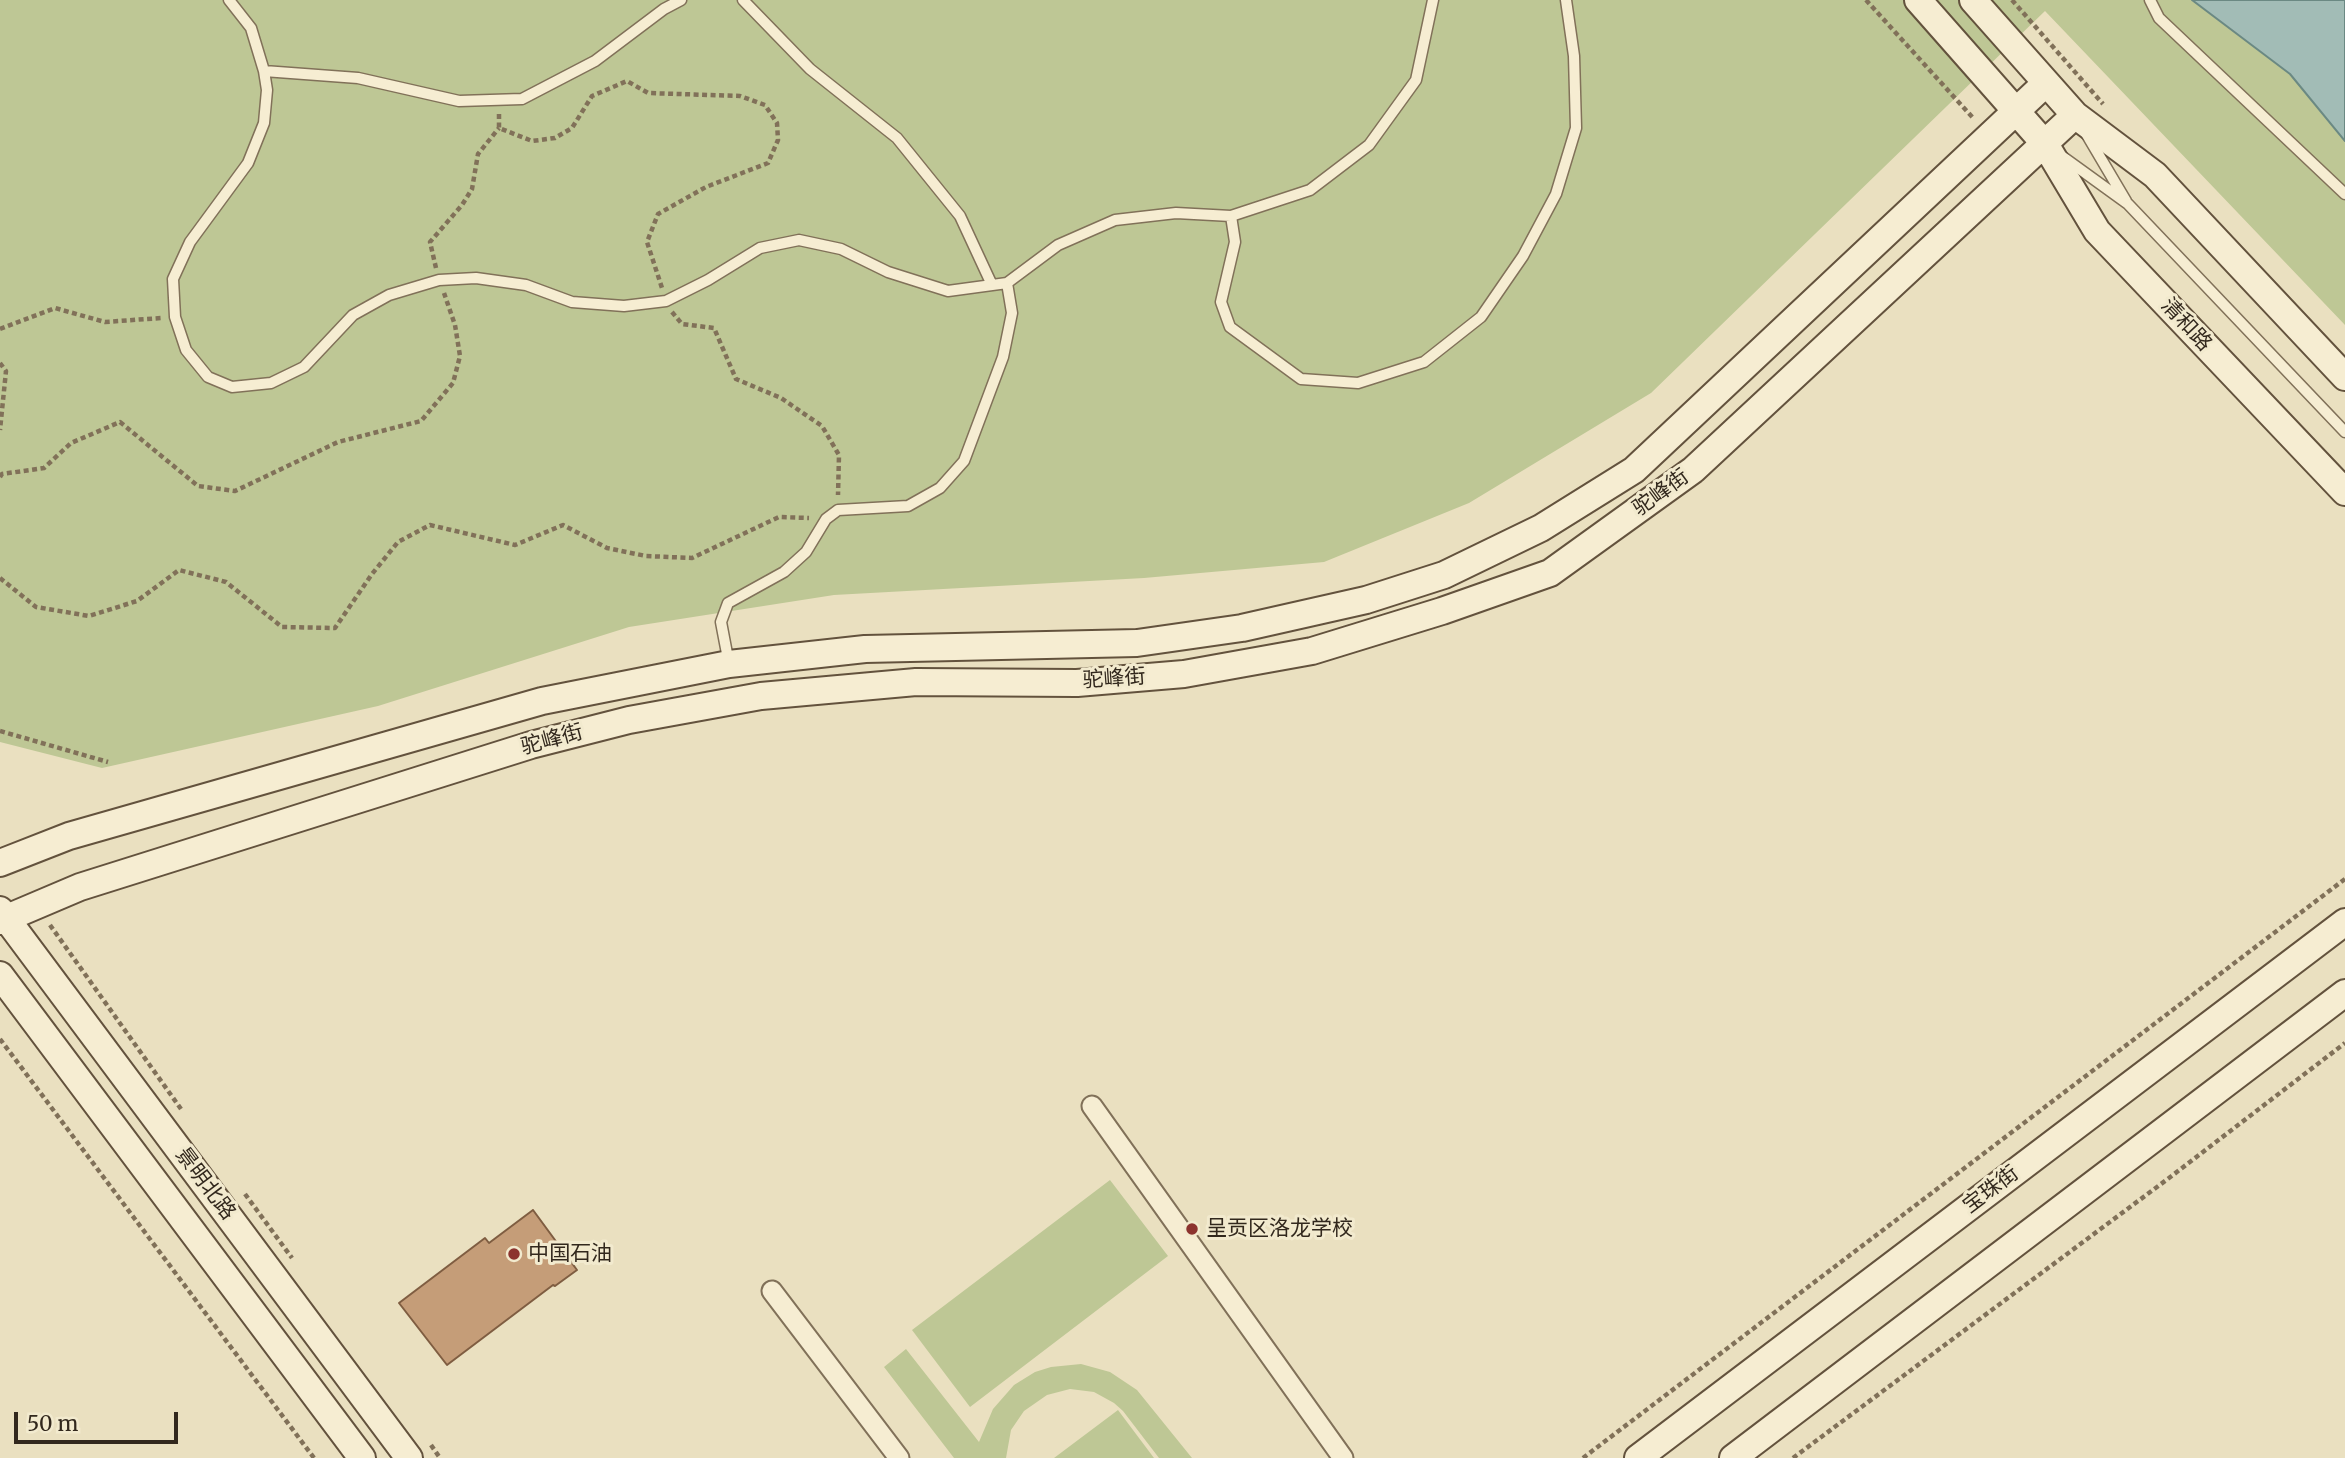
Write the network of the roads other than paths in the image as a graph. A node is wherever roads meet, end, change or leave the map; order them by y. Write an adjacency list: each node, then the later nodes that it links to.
1 (229, 0): 9 (lane)
2 (681, 0): 9 (lane)
3 (743, 0): 18 (lane)
4 (1433, 0): 16 (lane)
5 (1566, 0): 16 (lane)
6 (1918, 0): 11 (street, 清和路)
7 (1973, 0): 10 (street, 清和路)
8 (2150, 0): 14 (lane)
9 (264, 71): 18 (lane)
10 (2046, 82): 11 (street, 驼峰街); 12 (street, 清和路)
11 (2017, 111): 13 (street, 清和路); 22 (street, 驼峰街)
12 (2075, 115): 13 (street, 驼峰街); 15 (lane, 清和路); 19 (street, 清和路)
13 (2045, 144): 15 (lane, 清和路); 21 (street, 清和路); 24 (street, 驼峰街)
14 (2345, 194)
15 (2128, 204): 20 (lane, 清和路)
16 (1230, 216): 17 (lane)
17 (1007, 283): 18 (lane); 22 (lane)
18 (992, 285)
19 (2345, 377)
20 (2345, 432)
21 (2345, 492)
22 (729, 664): 23 (street, 驼峰街)
23 (0, 863)
24 (2, 916): 31 (street, 景明北路)
25 (2345, 922): 34 (street, 宝珠街)
26 (0, 975): 30 (street, 景明北路)
27 (2345, 993): 35 (street)
28 (1092, 1106): 33 (street)
29 (772, 1291): 32 (street)
30 (362, 1458)
31 (409, 1458)
32 (899, 1458)
33 (1343, 1458)
34 (1638, 1458)
35 (1733, 1458)

